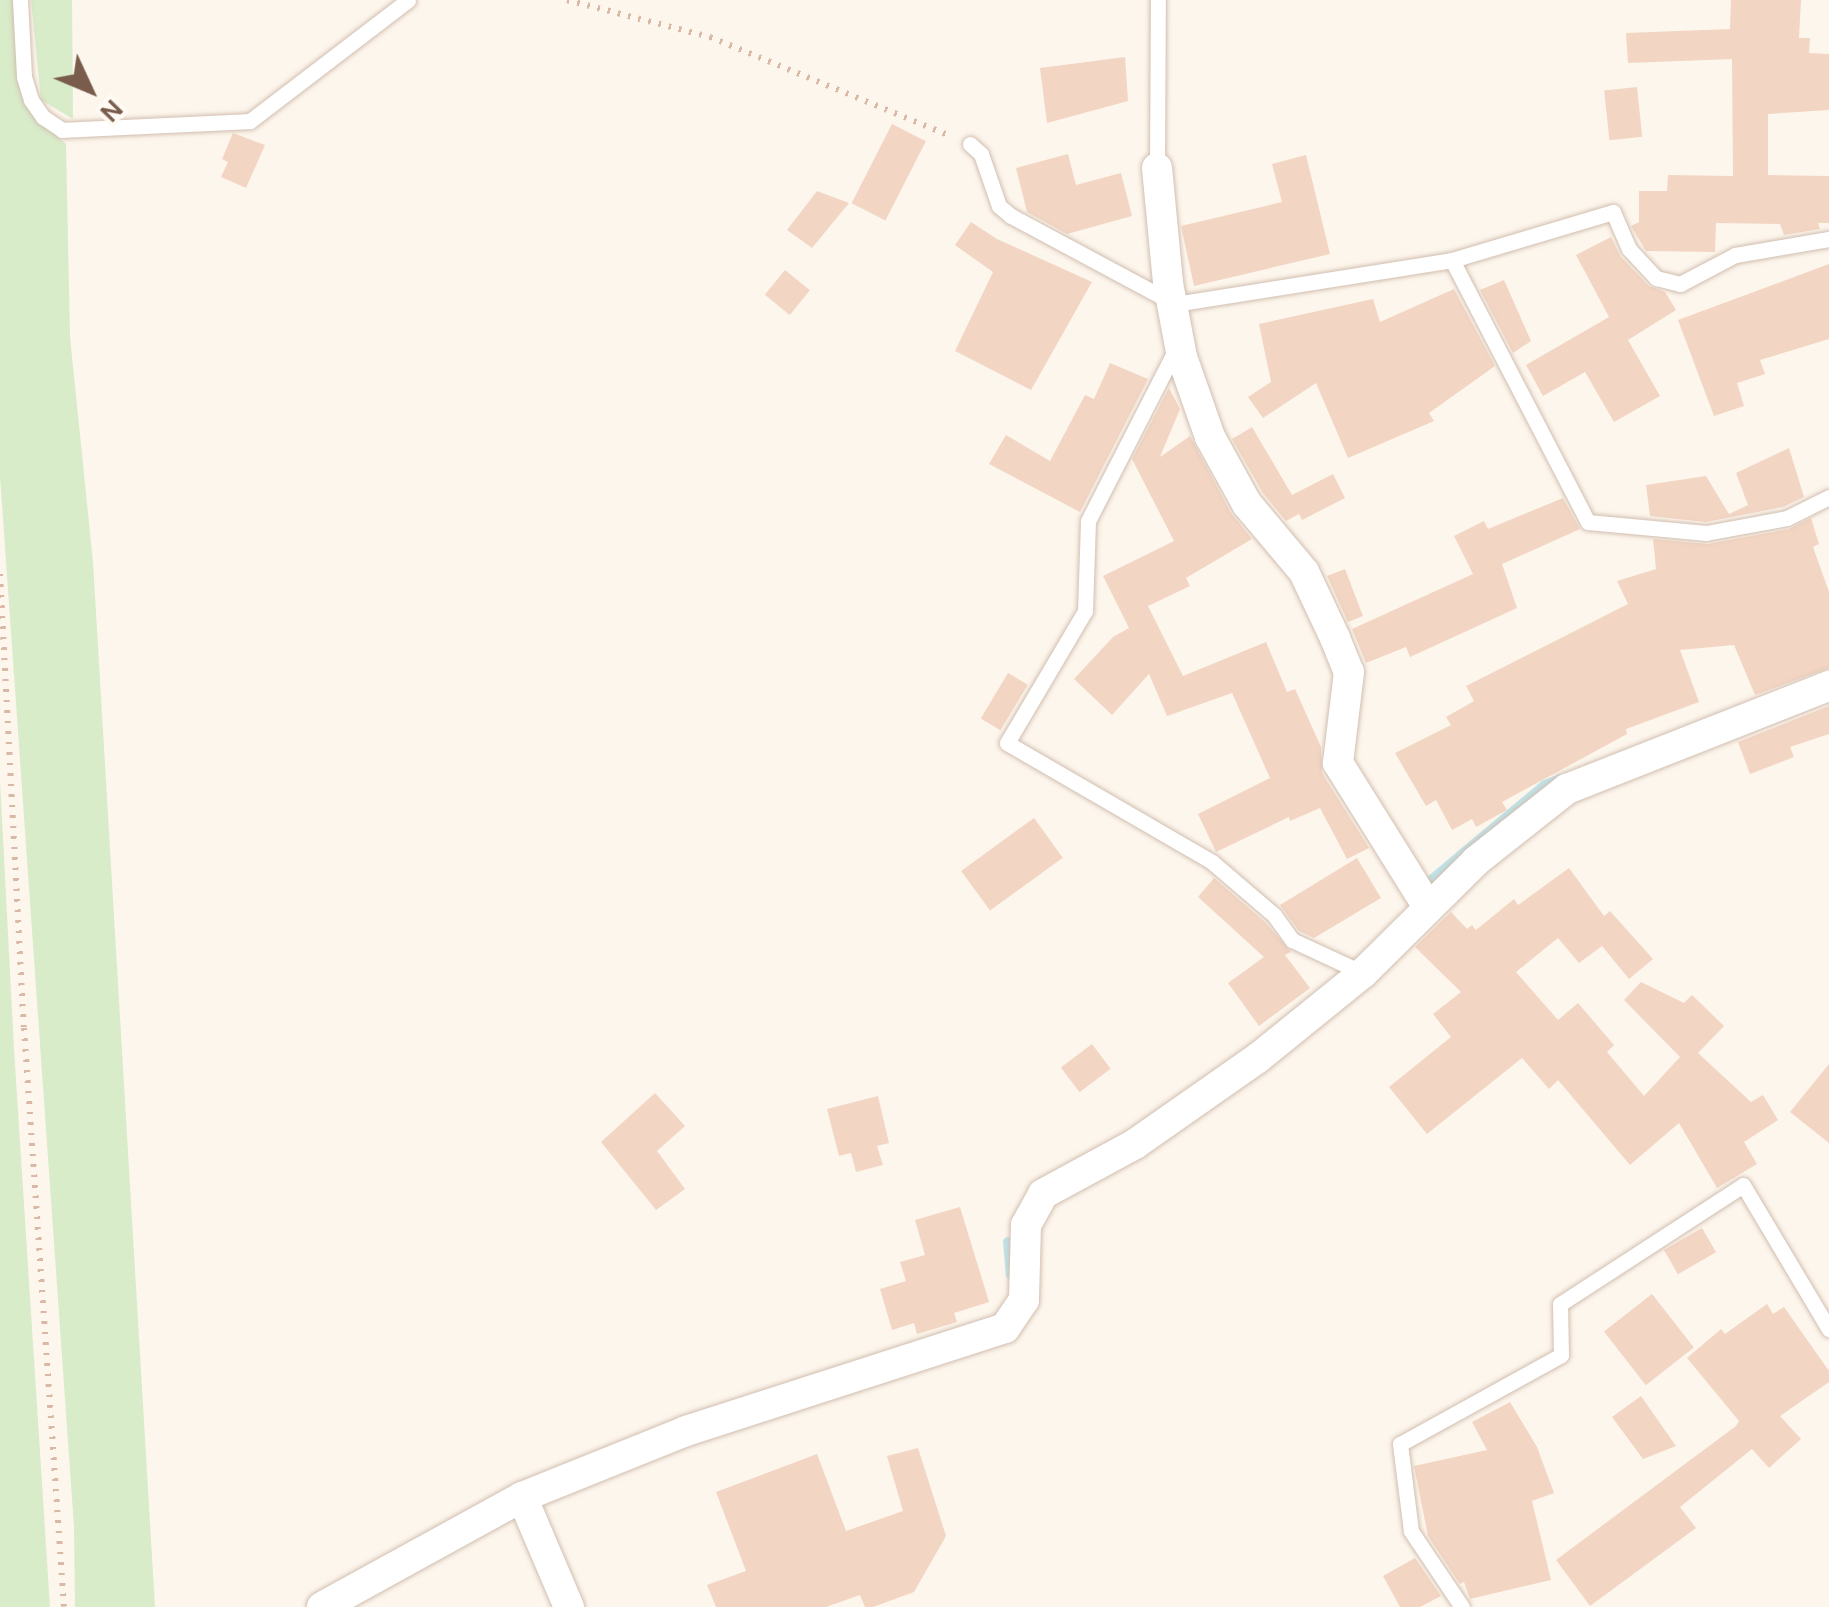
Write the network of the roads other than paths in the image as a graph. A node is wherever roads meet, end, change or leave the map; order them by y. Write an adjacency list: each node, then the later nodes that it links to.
1 (20, 0): 2 (lane)
2 (408, 0)
3 (1158, 0): 5 (lane)
4 (970, 144): 8 (lane)
5 (1157, 168): 8 (street)
6 (1829, 238): 7 (lane)
7 (1452, 260): 8 (lane); 10 (lane)
8 (1175, 304): 9 (street)
9 (1180, 342): 12 (street); 13 (lane)
10 (1829, 498)
11 (1829, 686): 12 (street)
12 (1428, 908): 13 (street)
13 (1363, 973): 15 (street)
14 (1829, 1329): 18 (lane)
15 (522, 1497): 16 (street); 17 (street)
16 (322, 1607)
17 (569, 1607)
18 (1462, 1607)

